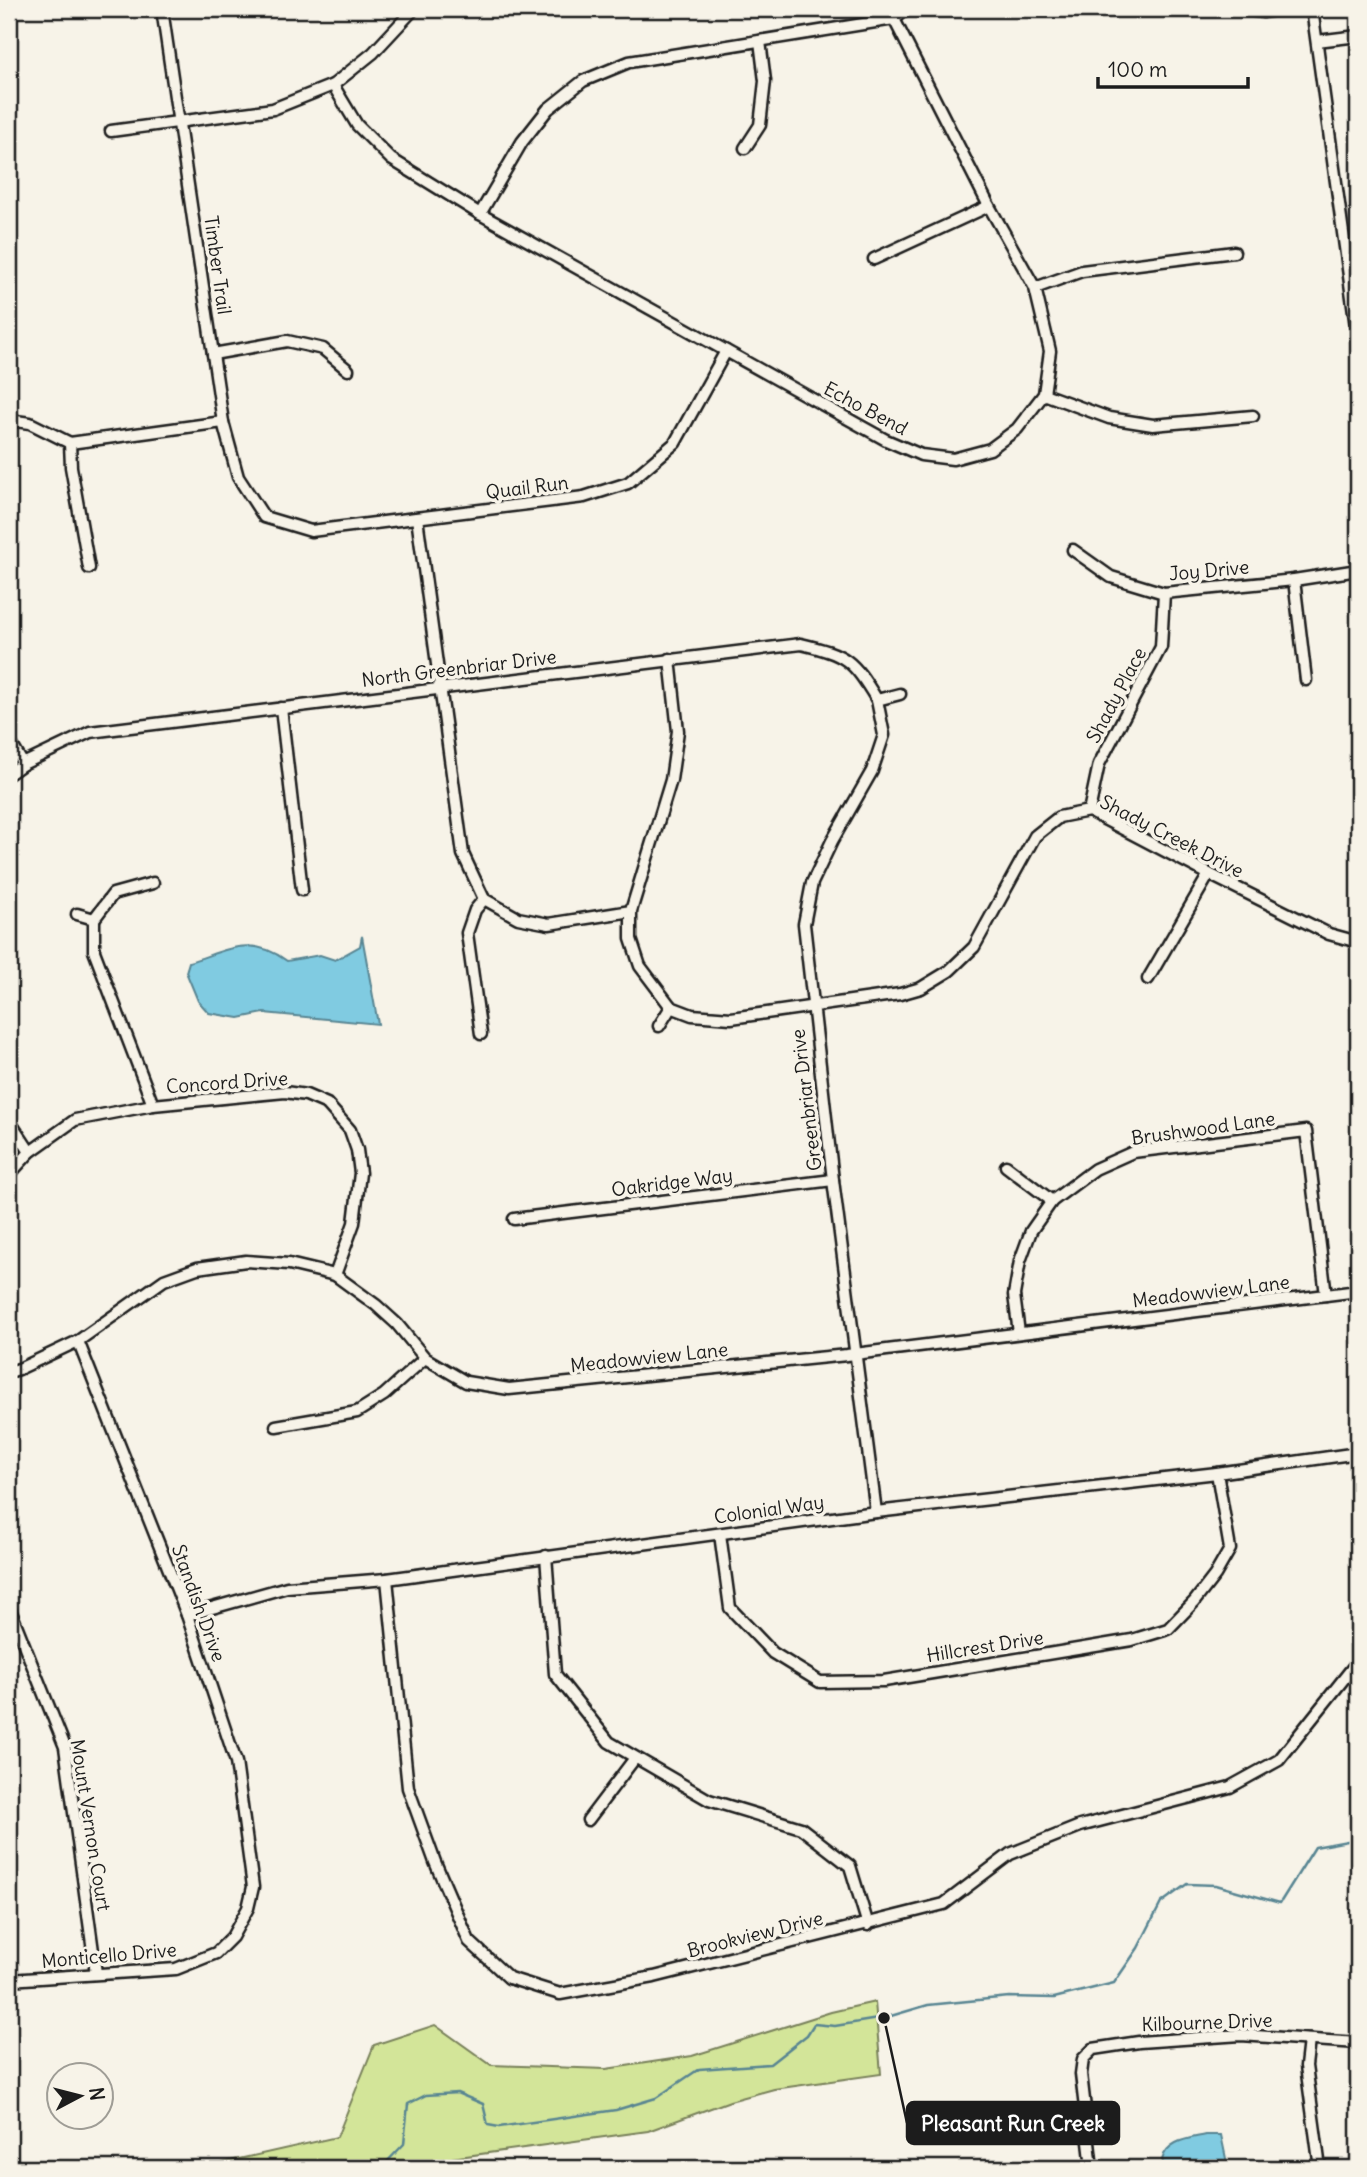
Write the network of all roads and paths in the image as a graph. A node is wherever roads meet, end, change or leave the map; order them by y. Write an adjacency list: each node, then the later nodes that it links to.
1 (162, 9): 12 (street, Timber Trail)
2 (414, 9): 11 (street)
3 (907, 9): 7 (street)
4 (1242, 9): 5 (street)
5 (1281, 9)
6 (1312, 9): 10 (street)
7 (894, 19): 9 (street); 15 (street, Echo Bend)
8 (1358, 36): 10 (street)
9 (760, 41): 14 (street); 16 (street)
10 (1317, 41): 20 (street)
11 (333, 85): 12 (street); 16 (street, Echo Bend)
12 (178, 122): 13 (street); 22 (street, Timber Trail)
13 (111, 131)
14 (745, 148)
15 (989, 206): 18 (street); 19 (street, Echo Bend)
16 (480, 214): 21 (street, Echo Bend)
17 (1234, 252): 19 (street)
18 (874, 259)
19 (1035, 288): 24 (street, Echo Bend)
20 (1358, 341)
21 (726, 351): 24 (street, Echo Bend); 30 (street, Quail Run)
22 (213, 354): 23 (street); 27 (street, Timber Trail)
23 (348, 370)
24 (1044, 394): 25 (street)
25 (1253, 416)
26 (9, 420): 28 (street)
27 (223, 422): 28 (street); 29 (street, Timber Trail)
28 (70, 443): 32 (street)
29 (264, 517): 30 (street, Quail Run)
30 (417, 519): 38 (street)
31 (1073, 550): 35 (street, Joy Drive)
32 (89, 568)
33 (1358, 570): 34 (street, Joy Drive)
34 (1294, 580): 35 (street, Joy Drive); 37 (street)
35 (1164, 593): 45 (street, Shady Place)
36 (670, 659): 38 (street, North Greenbriar Drive); 40 (street, North Greenbriar Drive); 50 (street)
37 (1306, 680)
38 (441, 687): 41 (street, North Greenbriar Drive); 49 (street)
39 (900, 694): 40 (street)
40 (877, 700): 56 (street, Greenbriar Drive)
41 (281, 708): 43 (street, North Greenbriar Drive); 48 (street)
42 (9, 740): 43 (street)
43 (23, 764): 44 (street, North Greenbriar Drive)
44 (9, 774)
45 (1089, 811): 46 (street, Shady Creek Drive); 56 (street, Shady Creek Drive)
46 (1209, 874): 53 (street, Shady Creek Drive); 54 (street)
47 (153, 883): 52 (street)
48 (302, 890)
49 (484, 899): 50 (street); 58 (street)
50 (631, 911): 55 (street)
51 (77, 914): 52 (street)
52 (94, 919): 59 (street)
53 (1358, 942)
54 (1148, 979)
55 (671, 1007): 56 (street, Shady Creek Drive); 57 (street)
56 (812, 1007): 64 (street, Greenbriar Drive)
57 (659, 1026)
58 (481, 1034)
59 (153, 1105): 61 (street, Concord Drive); 67 (street, Concord Drive)
60 (9, 1120): 61 (street)
61 (30, 1152): 63 (street, Concord Drive)
62 (1006, 1166): 65 (street)
63 (9, 1175)
64 (833, 1180): 66 (street, Oakridge Way); 72 (street, Greenbriar Drive)
65 (1052, 1201): 69 (street, Brushwood Lane); 70 (street, Brushwood Lane)
66 (514, 1219)
67 (335, 1275): 71 (street, Meadowview Lane); 73 (street, Meadowview Lane)
68 (1358, 1291): 69 (street, Meadowview Lane)
69 (1326, 1295): 70 (street, Meadowview Lane)
70 (1019, 1333): 72 (street, Meadowview Lane)
71 (78, 1341): 74 (street, Meadowview Lane); 83 (street, Standish Drive)
72 (856, 1353): 73 (street, Meadowview Lane); 78 (street, Greenbriar Drive)
73 (425, 1359): 75 (street)
74 (9, 1372)
75 (276, 1426)
76 (1358, 1453): 77 (street, Colonial Way)
77 (1217, 1473): 78 (street, Colonial Way); 79 (street, Hillcrest Drive)
78 (876, 1512): 79 (street, Colonial Way)
79 (720, 1534): 80 (street, Colonial Way)
80 (546, 1556): 81 (street, Colonial Way); 85 (street)
81 (387, 1579): 83 (street, Colonial Way); 88 (street, Brookview Drive)
82 (9, 1607): 89 (street, Mount Vernon Court)
83 (187, 1615): 87 (street, Standish Drive)
84 (1358, 1661): 88 (street, Brookview Drive)
85 (635, 1758): 86 (street); 88 (street)
86 (588, 1820)
87 (253, 1887): 89 (street, Monticello Drive)
88 (868, 1924)
89 (96, 1973): 90 (street, Monticello Drive)
90 (9, 1980)
91 (1309, 2040): 92 (street, Kilbourne Drive); 93 (street, Kilbourne Drive); 94 (street)
92 (1358, 2043)
93 (1092, 2168)
94 (1320, 2168)

